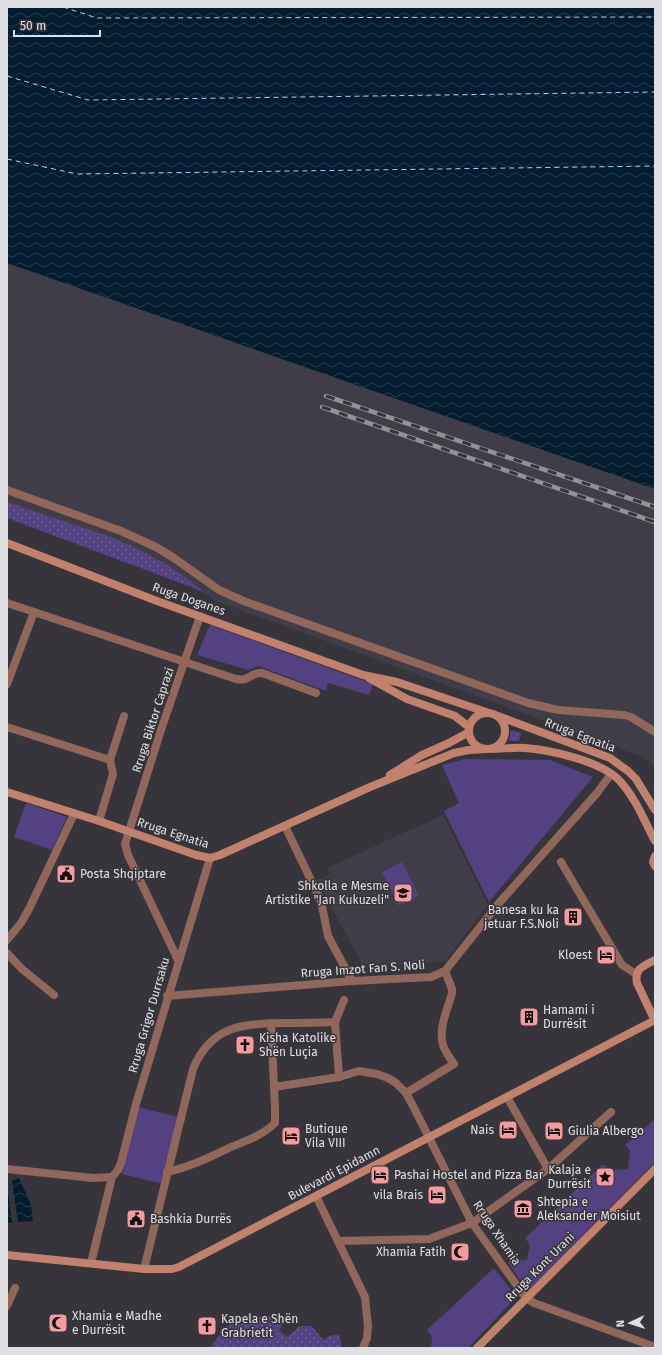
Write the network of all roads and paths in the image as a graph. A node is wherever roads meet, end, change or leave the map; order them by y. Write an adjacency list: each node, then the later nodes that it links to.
1 (7, 490): 15 (street)
2 (7, 543): 5 (main road, Ruga Doganes)
3 (7, 603): 4 (street)
4 (34, 612): 6 (street); 8 (street)
5 (200, 616): 6 (street, Rruga Biktor Caprazi); 7 (main road, Ruga Doganes)
6 (185, 662): 9 (street); 25 (street, Rruga Biktor Caprazi)
7 (363, 675): 10 (main road); 14 (main road)
8 (7, 684)
9 (316, 693)
10 (489, 713): 12 (main road); 14 (main road)
11 (124, 716): 17 (street)
12 (498, 716): 16 (main road); 21 (main road, Rruga Egnatia)
13 (7, 726): 17 (street)
14 (469, 729): 16 (main road); 19 (main road, Rruga Egnatia)
15 (655, 732)
16 (488, 749): 18 (main road, Rruga Egnatia); 19 (main road, Rruga Egnatia)
17 (110, 760): 23 (street)
18 (611, 774): 26 (main road, Rruga Egnatia); 35 (street)
19 (370, 787): 24 (main road, Rruga Egnatia)
20 (7, 792): 22 (main road, Rruga Egnatia)
21 (655, 810)
22 (74, 814): 23 (main road, Rruga Egnatia); 31 (street)
23 (99, 821): 25 (main road, Rruga Egnatia)
24 (285, 826): 28 (main road, Rruga Egnatia); 37 (street)
25 (130, 832): 28 (main road, Rruga Egnatia); 33 (street, Rruga Biktor Caprazi)
26 (655, 841)
27 (655, 856): 30 (main road)
28 (210, 858): 33 (street, Rruga Grigor Durrsaku)
29 (561, 862): 36 (street)
30 (655, 866)
31 (7, 940)
32 (7, 953): 38 (street)
33 (178, 960): 39 (street, Rruga Grigor Durrsaku)
34 (655, 960): 36 (main road)
35 (444, 971): 37 (street, Rruga Imzot Fan S. Noli); 46 (street)
36 (636, 974): 41 (main road)
37 (352, 981): 39 (street, Rruga Imzot Fan S. Noli)
38 (54, 995)
39 (167, 996): 54 (street, Rruga Grigor Durrsaku)
40 (344, 1000): 42 (street)
41 (655, 1021): 47 (main road, Bulevardi Epidamn)
42 (335, 1022): 43 (street); 44 (street)
43 (271, 1024): 45 (street); 53 (street)
44 (338, 1077): 45 (street); 46 (street)
45 (274, 1087): 53 (street)
46 (406, 1093): 49 (street, Rruga Xhamia)
47 (507, 1096): 49 (main road, Bulevardi Epidamn); 51 (street)
48 (611, 1112): 51 (street)
49 (428, 1137): 55 (main road, Bulevardi Epidamn); 56 (street, Rruga Xhamia)
50 (7, 1169): 54 (street)
51 (548, 1169): 56 (street)
52 (655, 1169): 62 (main road, Rruga Kont Urani)
53 (167, 1172): 60 (street)
54 (112, 1177): 59 (street, Rruga Grigor Durrsaku)
55 (316, 1196): 57 (street); 60 (main road, Bulevardi Epidamn)
56 (472, 1223): 57 (street); 62 (street, Rruga Xhamia)
57 (338, 1240): 65 (street)
58 (7, 1255): 59 (main road, Bulevardi Epidamn)
59 (91, 1263): 60 (main road, Bulevardi Epidamn)
60 (144, 1269)
61 (15, 1288): 63 (street)
62 (526, 1298): 64 (street); 66 (main road, Rruga Kont Urani)
63 (7, 1306)
64 (655, 1347)
65 (363, 1348)
66 (477, 1348)

